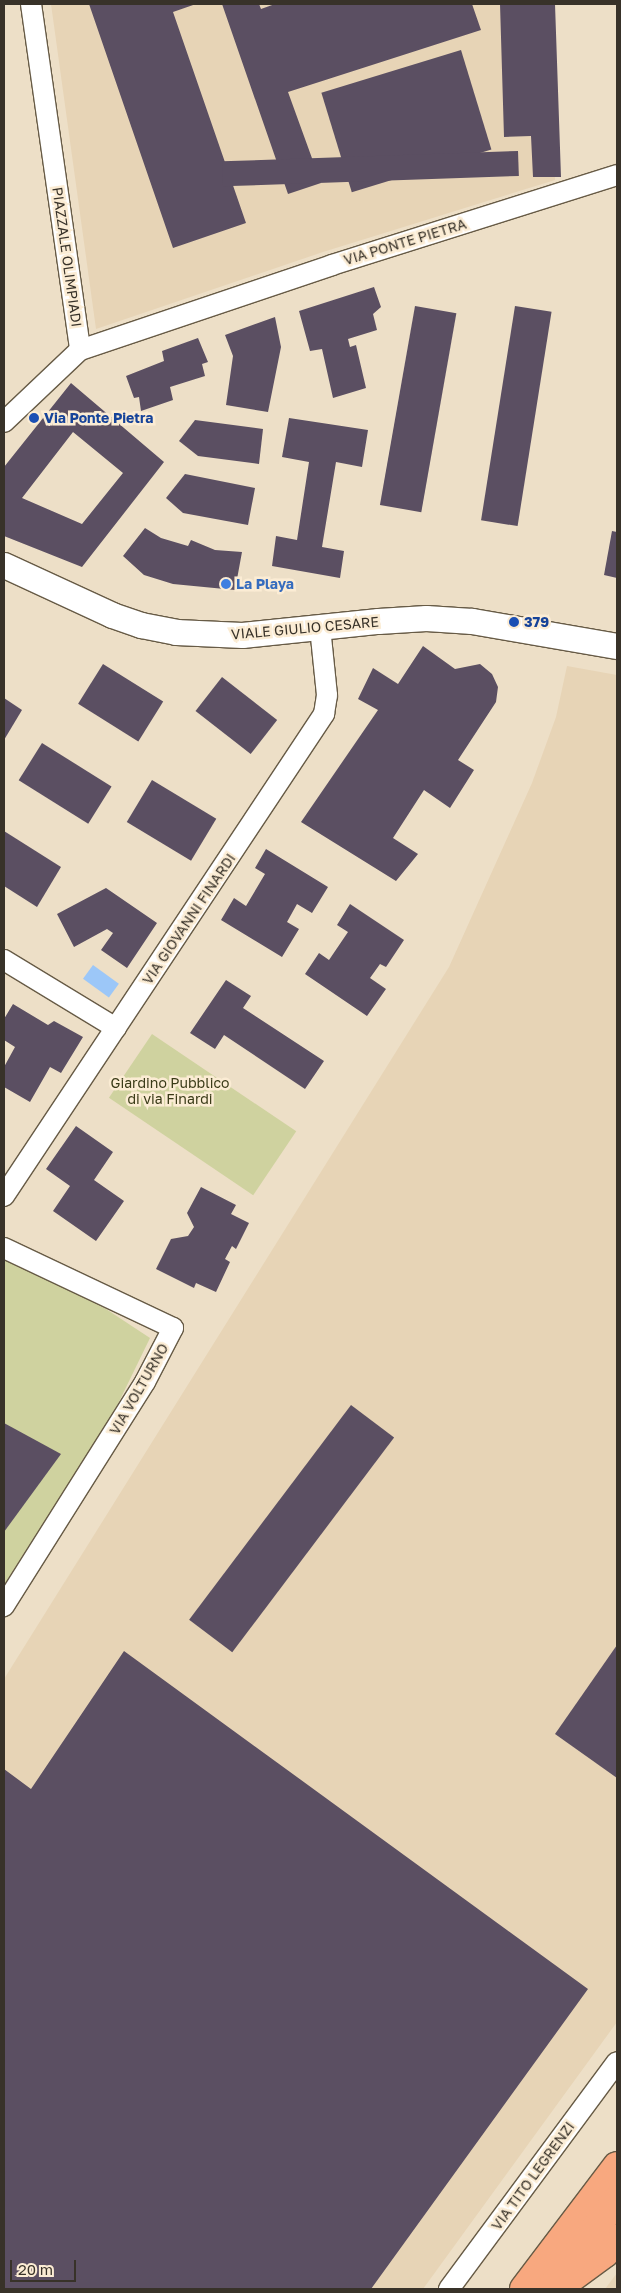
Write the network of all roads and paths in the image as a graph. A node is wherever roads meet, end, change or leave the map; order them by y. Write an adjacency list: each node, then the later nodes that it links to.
1 (31, 4): 3 (street, PIAZZALE OLIMPIADI)
2 (617, 175): 3 (street, VIA PONTE PIETRA)
3 (80, 350): 4 (street)
4 (4, 422)
5 (4, 565): 6 (street, VIALE GIULIO CESARE)
6 (320, 627): 7 (street, VIALE GIULIO CESARE); 9 (street, VIA GIOVANNI FINARDI)
7 (617, 646)
8 (4, 960): 9 (street)
9 (116, 1028): 10 (street, VIA GIOVANNI FINARDI)
10 (4, 1196)
11 (4, 1248): 12 (street, VIA VOLTURNO)
12 (4, 1606)
13 (617, 2062): 17 (street, VIA TITO LEGRENZI)
14 (617, 2166): 18 (highway)
15 (617, 2199): 19 (highway)
16 (617, 2238): 20 (highway)
17 (450, 2289)
18 (524, 2289)
19 (550, 2289)
20 (556, 2289)

